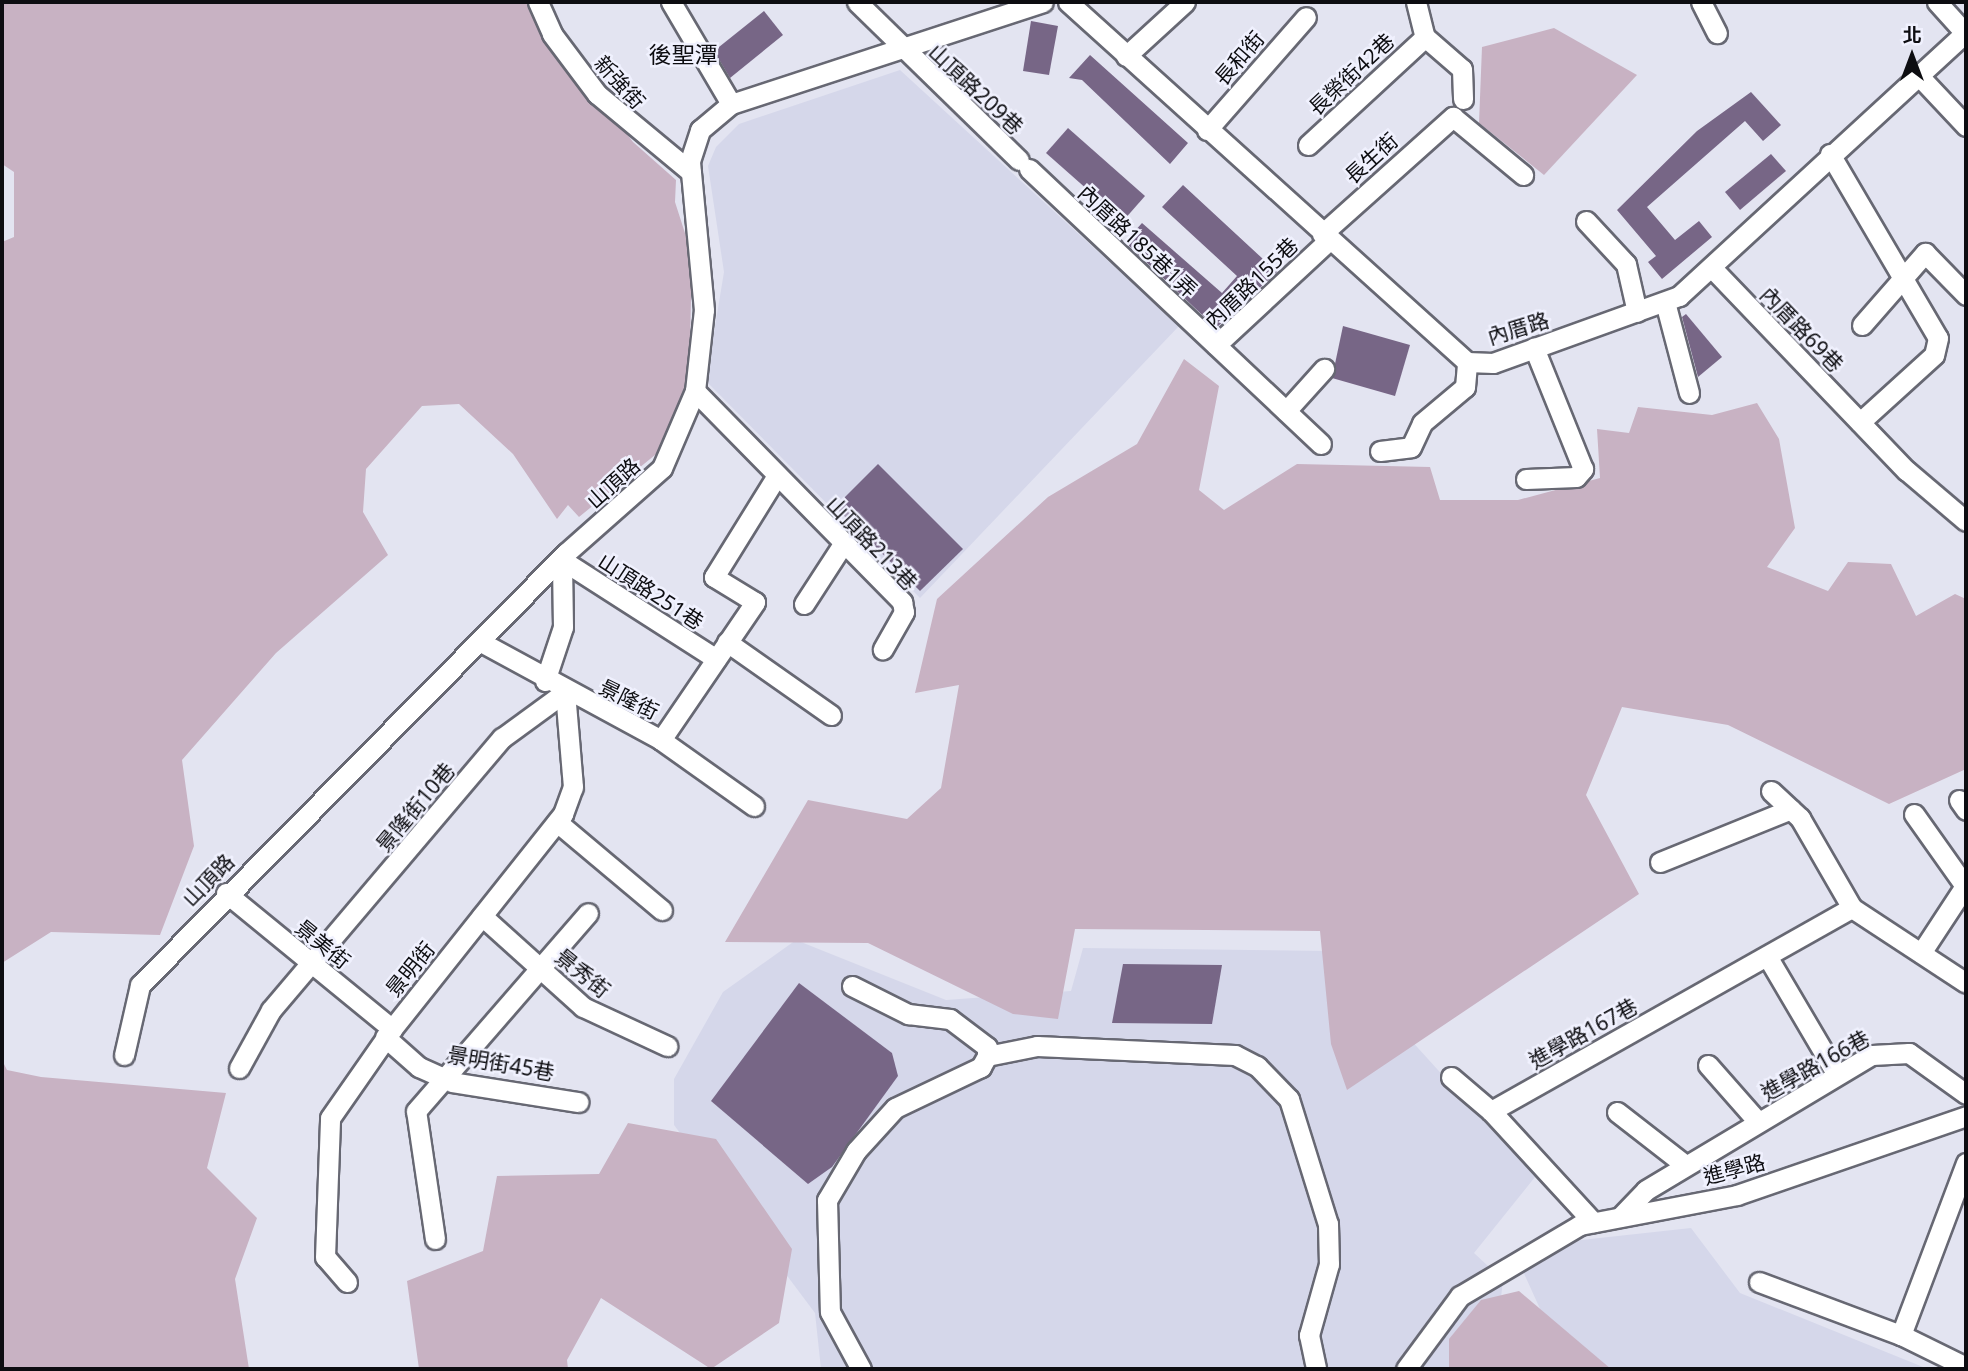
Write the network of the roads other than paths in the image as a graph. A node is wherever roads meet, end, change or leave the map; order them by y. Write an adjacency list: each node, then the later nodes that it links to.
1 (538, 2): 24 (street, 新強街)
2 (671, 2): 18 (street)
3 (857, 2): 14 (street)
4 (1043, 2): 14 (street, 山頂路)
5 (1069, 2): 15 (street, 內厝路)
6 (1185, 2): 15 (street)
7 (1416, 2): 13 (street)
8 (1701, 2): 12 (street)
9 (1937, 2): 11 (street)
10 (1306, 17): 20 (street, 長和街)
11 (1965, 32): 16 (street, 內厝路)
12 (1717, 33)
13 (1425, 37): 17 (street); 21 (street, 長榮街42巷)
14 (903, 51): 18 (street, 山頂路); 23 (street, 山頂路209巷)
15 (1126, 56): 20 (street, 內厝路)
16 (1919, 76): 19 (street); 22 (street, 內厝路)
17 (1463, 99)
18 (731, 104): 24 (street, 山頂路)
19 (1966, 126)
20 (1208, 130): 27 (street, 內厝路)
21 (1308, 145)
22 (1830, 154): 28 (street, 內厝路); 29 (street)
23 (1024, 165): 34 (street, 內厝路185巷1弄)
24 (691, 172): 38 (street, 山頂路)
25 (1523, 174): 27 (street, 長生街)
26 (1586, 221): 32 (street)
27 (1325, 237): 34 (street, 內厝路155巷); 36 (street, 內厝路)
28 (1712, 268): 31 (street, 內厝路); 41 (street, 內厝路69巷)
29 (1900, 274): 30 (street); 33 (street); 41 (street)
30 (1966, 295)
31 (1665, 302): 32 (street, 內厝路); 39 (street)
32 (1637, 312): 35 (street, 內厝路)
33 (1862, 325)
34 (1216, 345): 40 (street, 內厝路155巷)
35 (1534, 348): 36 (street, 內厝路); 45 (street)
36 (1467, 362): 43 (street)
37 (1324, 369): 40 (street)
38 (695, 391): 44 (street, 山頂路213巷); 48 (street, 山頂路)
39 (1689, 393)
40 (1286, 411): 42 (street, 內厝路155巷)
41 (1860, 422): 46 (street, 內厝路69巷)
42 (1321, 444)
43 (1380, 451)
44 (776, 477): 47 (street, 山頂路213巷); 51 (street)
45 (1526, 479)
46 (1966, 521)
47 (843, 544): 49 (street); 52 (street, 山頂路213巷)
48 (562, 560): 50 (street, 山頂路); 53 (street, 山頂路251巷); 54 (street)
49 (804, 604)
50 (479, 641): 54 (street, 景隆街); 64 (street, 山頂路)
51 (727, 642): 53 (street); 56 (street)
52 (883, 649)
53 (716, 659): 57 (street)
54 (545, 681): 55 (street, 景隆街)
55 (565, 692): 57 (street, 景隆街); 62 (street, 景明街); 71 (street, 景隆街10巷)
56 (831, 715)
57 (661, 740): 59 (street, 景隆街)
58 (1771, 791): 60 (street)
59 (754, 806)
60 (1791, 809): 63 (street); 65 (street)
61 (1914, 814): 69 (street)
62 (557, 822): 66 (street); 68 (street, 景明街)
63 (1660, 862)
64 (226, 893): 71 (street, 景美街); 77 (street, 山頂路)
65 (1852, 908): 69 (street); 70 (street)
66 (662, 910)
67 (588, 914): 72 (street)
68 (482, 916): 72 (street, 景秀街); 75 (street, 景明街)
69 (1921, 953): 73 (street)
70 (1767, 956): 81 (street); 86 (street, 進學路167巷)
71 (312, 964): 75 (street, 景美街); 80 (street, 景隆街10巷)
72 (541, 969): 76 (street, 景秀街); 83 (street)
73 (1966, 983)
74 (852, 986): 78 (street)
75 (389, 1033): 83 (street, 景明街45巷); 95 (street, 景明街)
76 (667, 1046)
77 (124, 1055)
78 (987, 1056): 99 (street); 100 (street)
79 (1708, 1065): 89 (street)
80 (239, 1068)
81 (1838, 1076): 84 (street, 進學路166巷); 89 (street, 進學路166巷)
82 (1451, 1077): 86 (street)
83 (448, 1080): 85 (street, 景明街45巷); 94 (street)
84 (1966, 1094)
85 (578, 1102)
86 (1491, 1111): 93 (street)
87 (1618, 1112): 91 (street)
88 (1966, 1116): 92 (street, 進學路)
89 (1758, 1122): 91 (street, 進學路166巷)
90 (1966, 1163): 97 (street)
91 (1685, 1165): 92 (street, 進學路166巷)
92 (1620, 1217): 93 (street, 進學路)
93 (1593, 1223): 101 (street, 進學路)
94 (435, 1239)
95 (347, 1282)
96 (1759, 1282): 97 (street)
97 (1901, 1335): 98 (street)
98 (1966, 1367)
99 (861, 1369)
100 (1315, 1369)
101 (1406, 1369)

